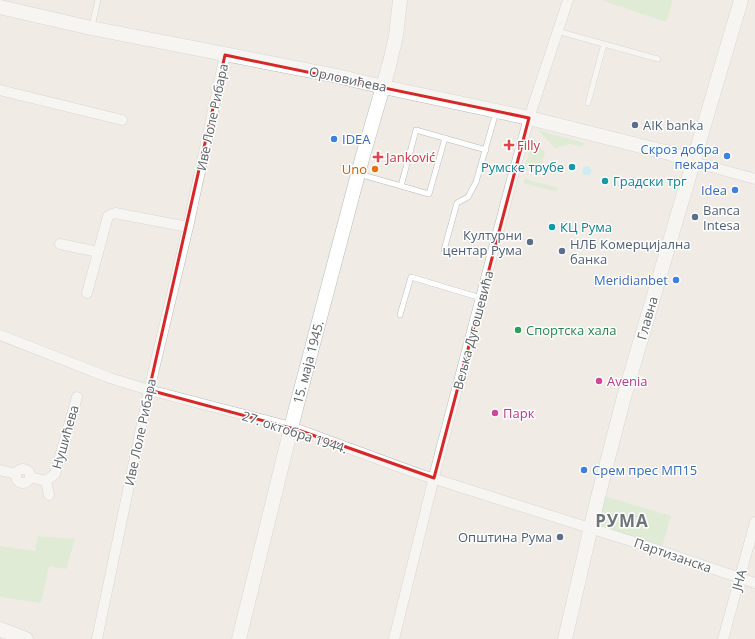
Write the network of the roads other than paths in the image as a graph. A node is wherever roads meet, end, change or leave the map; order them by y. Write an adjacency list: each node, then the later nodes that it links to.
1 (98, 0): 6 (lane)
2 (400, 0): 11 (street, 15. маја 1945.)
3 (568, 0): 7 (street, Вељка Дугошевића)
4 (741, 0): 19 (street, Главна)
5 (0, 7): 6 (street, Орловићева)
6 (91, 28): 9 (street, Орловићева)
7 (557, 31): 8 (lane); 15 (street, Вељка Дугошевића)
8 (604, 44): 10 (lane); 13 (lane)
9 (225, 55): 11 (street, Орловићева); 23 (street, Иве Лоле Рибара)
10 (658, 59)
11 (384, 87): 14 (street, Орловићева); 20 (street, 15. маја 1945.)
12 (0, 90): 16 (street)
13 (588, 103)
14 (496, 111): 15 (street, Орловићева); 18 (lane)
15 (529, 118): 19 (street, Орловићева); 28 (street, Вељка Дугошевића)
16 (122, 120)
17 (445, 138): 18 (lane); 22 (lane); 22 (lane)
18 (486, 150): 25 (lane)
19 (693, 162): 21 (street); 39 (street, Главна)
20 (358, 174): 22 (lane); 33 (street, 15. маја 1945.)
21 (755, 179)
22 (401, 186)
23 (188, 227): 26 (street); 31 (street, Иве Лоле Рибара)
24 (60, 244): 26 (street)
25 (444, 250)
26 (98, 252): 27 (street)
27 (87, 293)
28 (481, 298): 29 (lane); 35 (street, Вељка Дугошевића)
29 (400, 315)
30 (0, 335): 31 (street, 27. октобра 1944.)
31 (149, 390): 33 (street, 27. октобра 1944.); 44 (street, Иве Лоле Рибара)
32 (76, 397): 36 (street, Нушићева)
33 (291, 427): 35 (street, 27. октобра 1944.); 45 (street, 15. маја 1945.)
34 (0, 470): 36 (street, Нушићева)
35 (434, 478): 39 (street, 27. октобра 1944.); 46 (street, Вељка Дугошевића)
36 (46, 481): 37 (street)
37 (49, 495)
38 (755, 522): 40 (street, ЈНА)
39 (591, 528): 40 (street, Партизанска); 47 (street, Главна)
40 (740, 577): 41 (street, Партизанска); 48 (street, ЈНА)
41 (755, 583)
42 (0, 630): 43 (street)
43 (26, 639)
44 (97, 639)
45 (239, 639)
46 (394, 639)
47 (565, 639)
48 (723, 639)

